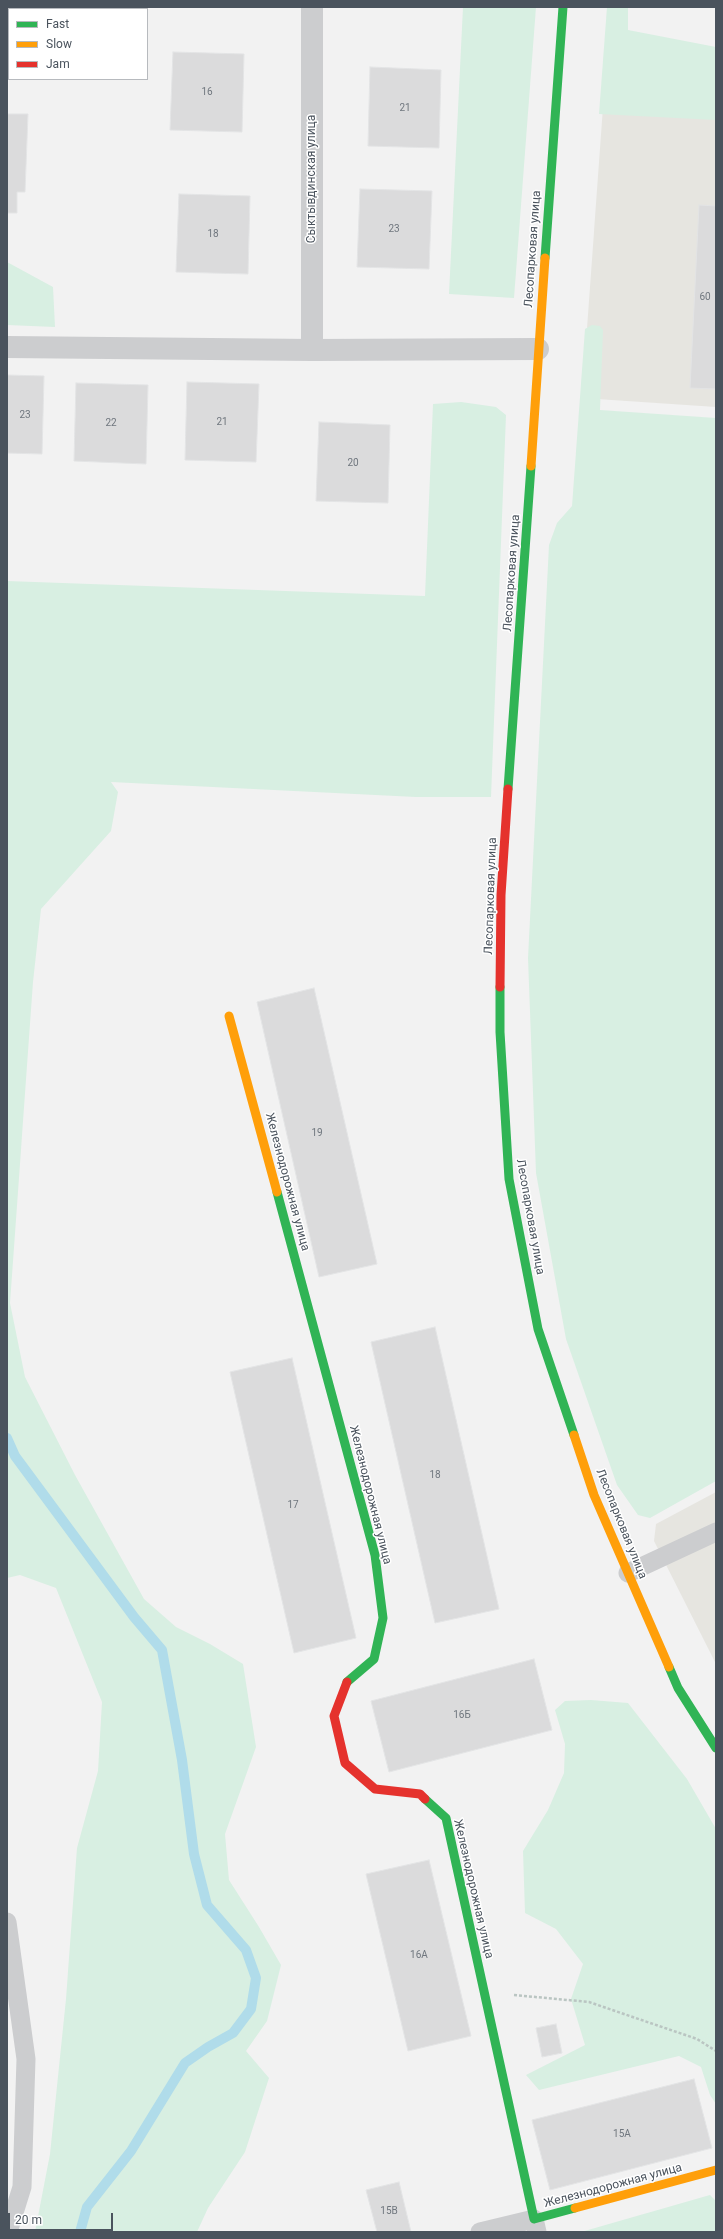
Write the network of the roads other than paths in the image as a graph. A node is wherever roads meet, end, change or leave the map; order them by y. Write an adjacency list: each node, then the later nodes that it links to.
1 (312, 7): 5 (street, Сыктывдинская улица)
2 (563, 7): 4 (street, Лесопарковая улица)
3 (7, 348): 5 (street)
4 (538, 349): 5 (street); 8 (street, Лесопарковая улица)
5 (312, 350)
6 (229, 1016): 12 (street, Железнодорожная улица)
7 (716, 1532): 8 (lane)
8 (628, 1573): 9 (street, Лесопарковая улица)
9 (716, 1748)
10 (7, 1922): 13 (lane)
11 (716, 2170): 12 (street, Железнодорожная улица)
12 (536, 2226): 14 (lane)
13 (8, 2232)
14 (480, 2232)

